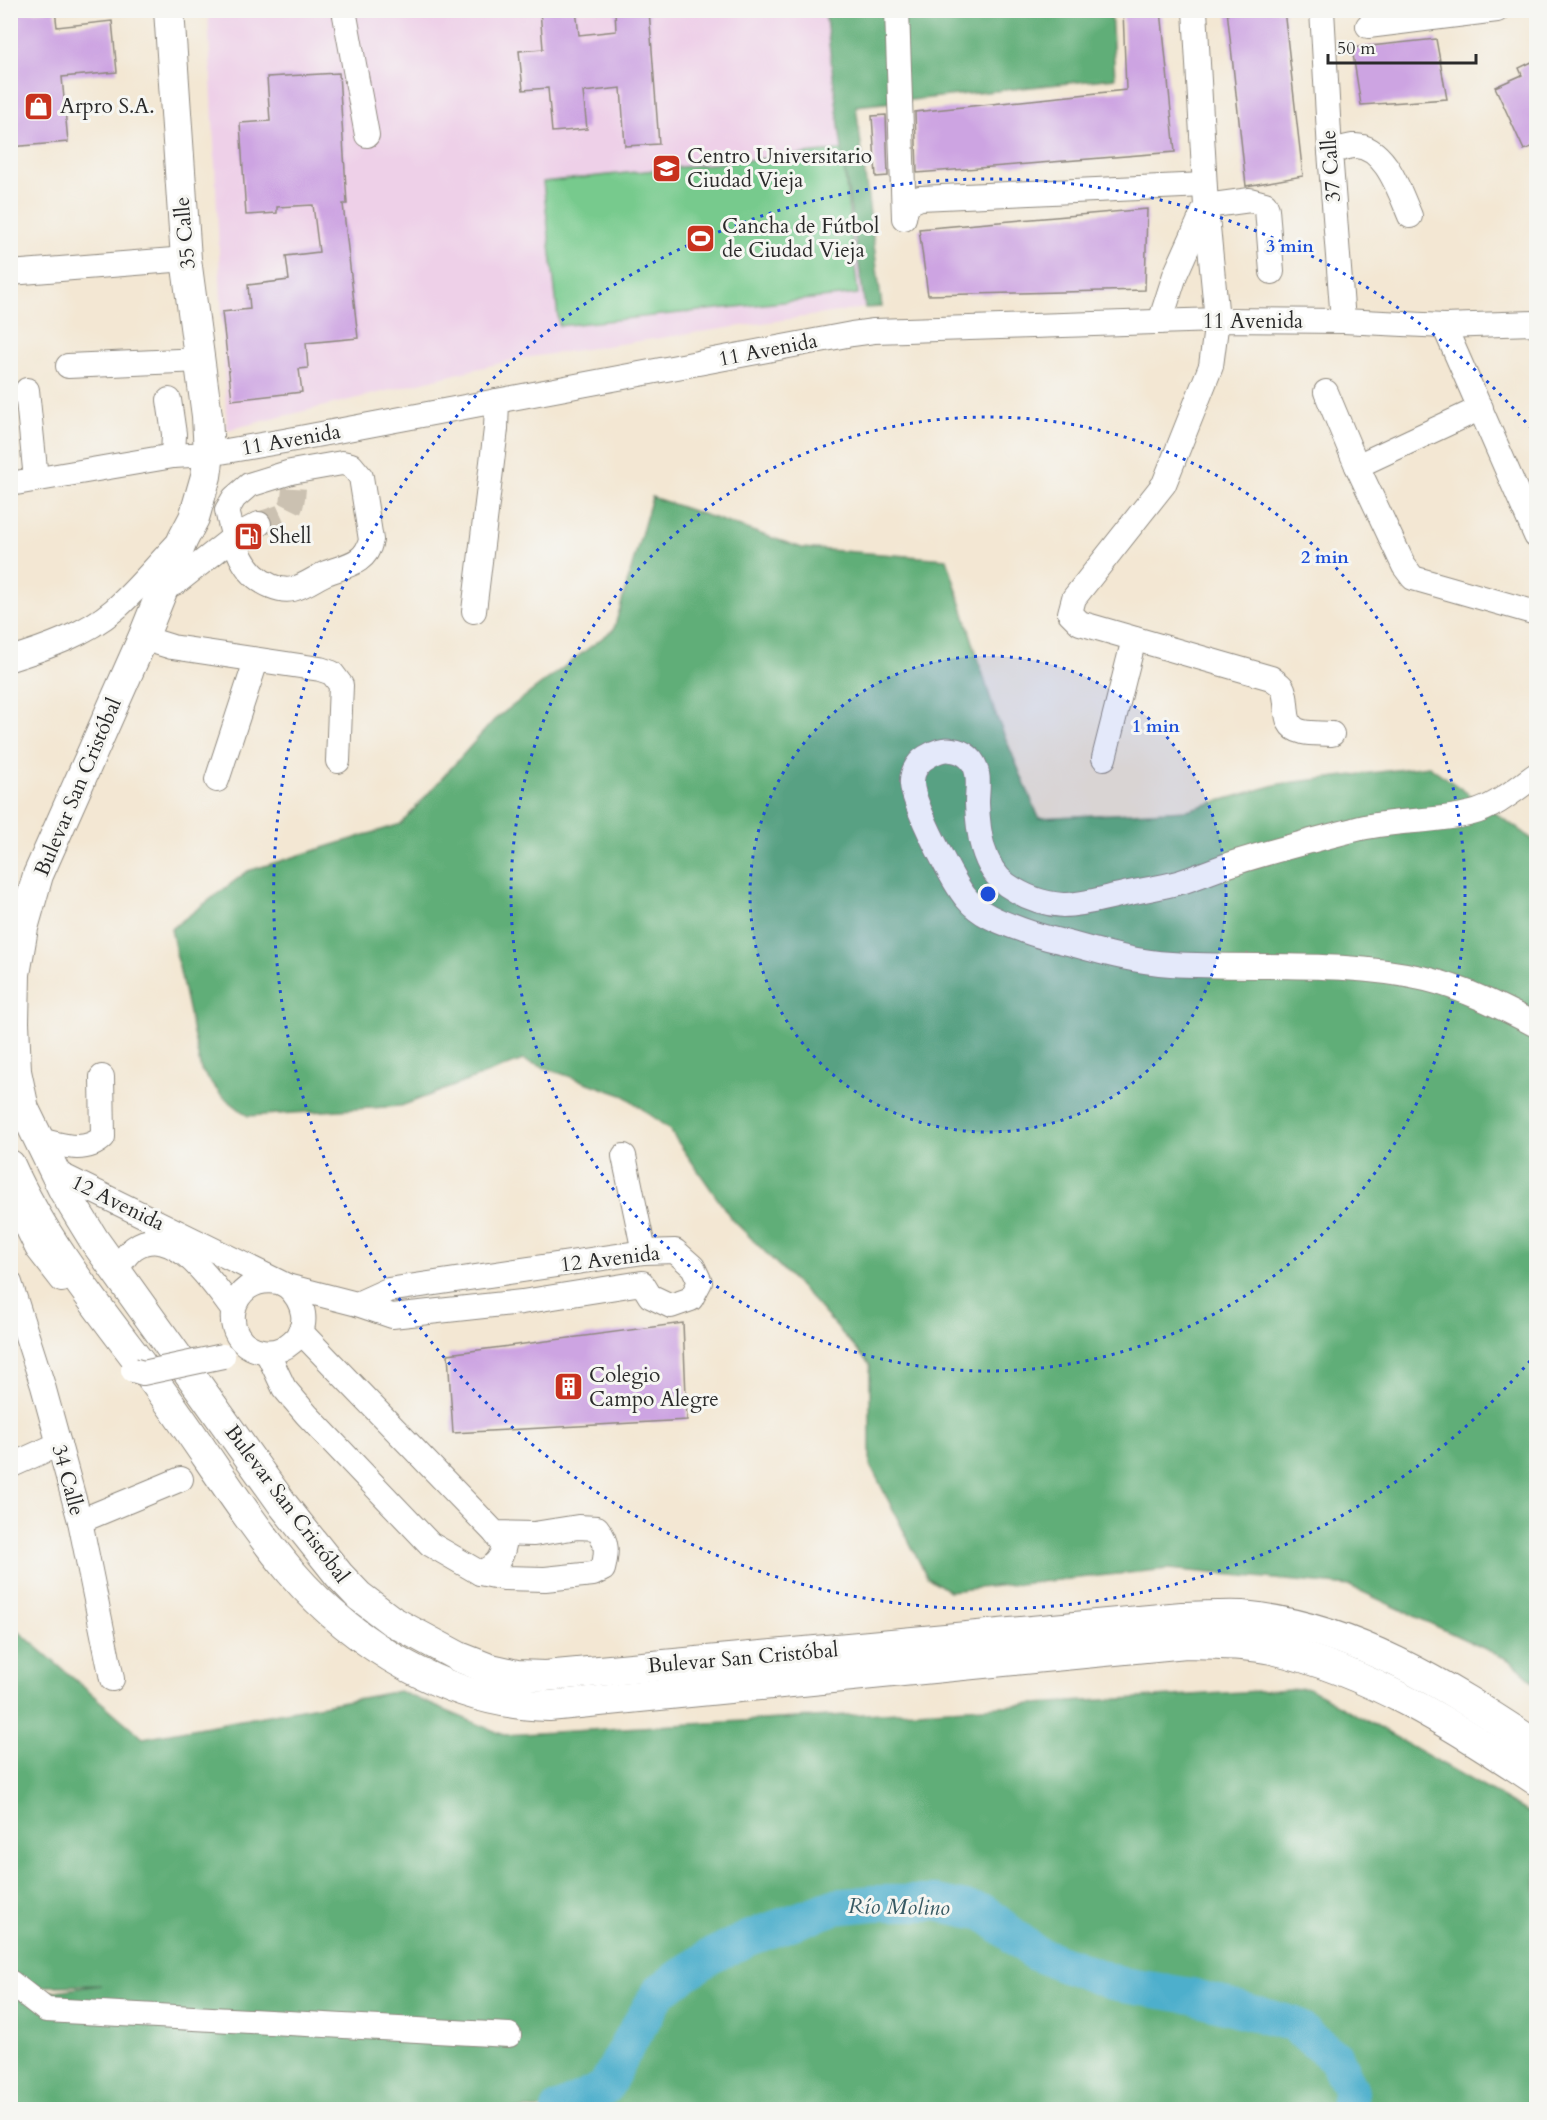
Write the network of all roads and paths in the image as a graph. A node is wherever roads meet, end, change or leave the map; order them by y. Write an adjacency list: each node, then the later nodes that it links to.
1 (171, 10): 12 (main road)
2 (344, 10): 8 (street)
3 (897, 10): 10 (street)
4 (1196, 10): 10 (street)
5 (1322, 10): 9 (street, 37 Calle)
6 (1497, 10): 7 (street)
7 (1368, 26)
8 (367, 135)
9 (1330, 152): 11 (street); 16 (street, 37 Calle)
10 (1205, 195): 13 (street); 15 (street); 17 (street)
11 (1410, 216)
12 (197, 269): 14 (street); 20 (main road, 35 Calle); 27 (main road)
13 (1272, 272)
14 (10, 273)
15 (1217, 320): 16 (street, 11 Avenida); 17 (street, 11 Avenida); 43 (street)
16 (1343, 321): 19 (street, 11 Avenida)
17 (1160, 322): 25 (street, 11 Avenida)
18 (1536, 323): 19 (street, 11 Avenida)
19 (1444, 326): 26 (street)
20 (200, 360): 21 (street); 27 (main road, 35 Calle)
21 (68, 366)
22 (27, 390): 32 (street)
23 (1326, 392): 31 (street)
24 (169, 400): 30 (street)
25 (497, 401): 28 (street, 11 Avenida); 40 (street)
26 (1481, 408): 31 (street); 36 (street)
27 (207, 416): 29 (main road, 35 Calle)
28 (284, 441): 29 (street, 11 Avenida); 33 (street)
29 (209, 454): 30 (street, 11 Avenida); 38 (main road, Bulevar San Cristóbal)
30 (174, 456): 32 (street, 11 Avenida)
31 (1357, 466): 41 (street)
32 (36, 479): 34 (street, 11 Avenida)
33 (292, 480): 37 (street); 37 (street)
34 (10, 484)
35 (259, 524): 37 (street)
36 (1536, 536)
37 (234, 537): 39 (street)
38 (183, 538): 39 (main road, Bulevar San Cristóbal); 44 (street)
39 (164, 588): 42 (main road, Bulevar San Cristóbal)
40 (474, 611)
41 (1536, 613)
42 (143, 638): 45 (street); 53 (main road, Bulevar San Cristóbal)
43 (1134, 639): 46 (street); 47 (street)
44 (10, 658)
45 (256, 660): 48 (street); 50 (street)
46 (1332, 734)
47 (1104, 758)
48 (338, 761)
49 (1536, 775): 51 (street)
50 (217, 780)
51 (1536, 1025)
52 (102, 1077): 53 (street)
53 (40, 1140): 56 (main road, Bulevar San Cristóbal)
54 (624, 1156): 58 (street)
55 (10, 1165): 75 (main road, Bulevar San Cristóbal)
56 (55, 1172): 59 (main road, Bulevar San Cristóbal); 61 (street, 12 Avenida)
57 (10, 1196): 66 (street, bridge)
58 (644, 1252): 62 (street, 12 Avenida); 62 (street, 12 Avenida)
59 (116, 1270): 63 (street, 12 Avenida); 74 (main road, Bulevar San Cristóbal)
60 (10, 1284): 65 (street, 34 Calle)
61 (283, 1284): 62 (street, 12 Avenida); 63 (street); 64 (street)
62 (357, 1304)
63 (233, 1310): 66 (street)
64 (300, 1332): 66 (street); 71 (street)
65 (19, 1343): 67 (street, 34 Calle)
66 (262, 1351): 72 (street)
67 (58, 1444): 68 (street); 70 (street, 34 Calle)
68 (10, 1466)
69 (181, 1479): 70 (street)
70 (80, 1521): 73 (street, 34 Calle)
71 (495, 1533): 72 (street); 72 (street)
72 (480, 1573)
73 (112, 1679)
74 (1536, 1746)
75 (1536, 1780)
76 (10, 1982): 77 (street)
77 (509, 2035)

